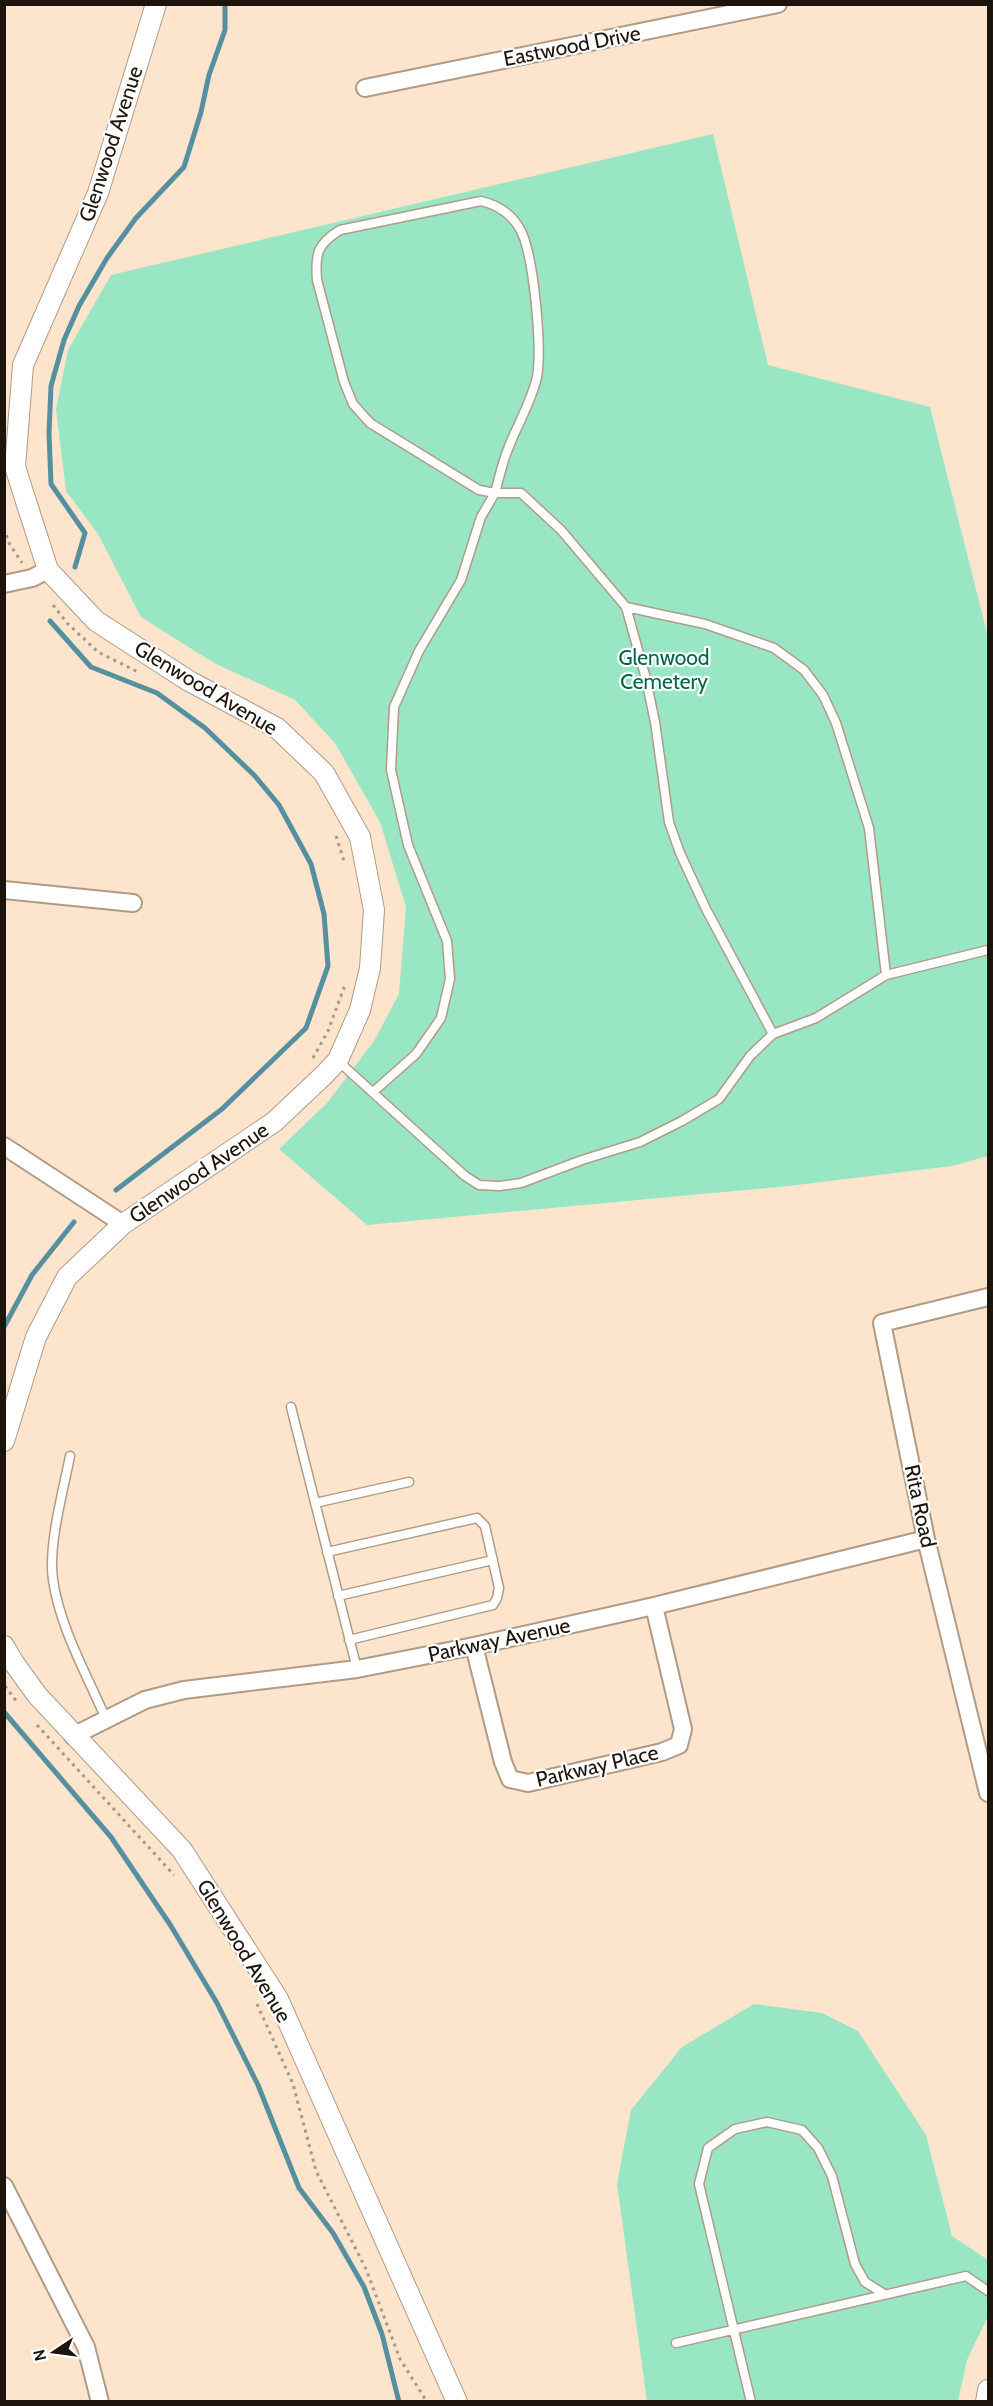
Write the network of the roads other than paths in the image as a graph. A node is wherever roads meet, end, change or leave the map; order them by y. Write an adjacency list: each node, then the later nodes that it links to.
1 (156, 4): 5 (street, Glenwood Avenue)
2 (778, 4): 3 (street, Eastwood Drive)
3 (365, 88)
4 (495, 493): 4 (lane); 7 (lane); 14 (lane)
5 (40, 574): 6 (street); 13 (street, Glenwood Avenue)
6 (4, 584)
7 (626, 607): 11 (lane); 12 (lane)
8 (4, 890): 9 (street)
9 (133, 903)
10 (988, 950): 11 (lane)
11 (886, 975): 12 (lane)
12 (773, 1034): 14 (lane)
13 (338, 1060): 14 (lane); 16 (street, Glenwood Avenue)
14 (373, 1092)
15 (4, 1146): 16 (street)
16 (123, 1224): 19 (street, Glenwood Avenue)
17 (988, 1297): 23 (street, Rita Road)
18 (291, 1407): 22 (lane)
19 (4, 1441)
20 (70, 1456): 32 (lane)
21 (409, 1482): 22 (lane)
22 (315, 1503): 24 (lane)
23 (926, 1539): 27 (street, Parkway Avenue); 34 (street, Rita Road)
24 (327, 1552): 25 (lane); 26 (lane)
25 (493, 1560): 26 (lane); 28 (lane)
26 (338, 1596): 28 (lane)
27 (654, 1606): 30 (street, Parkway Avenue); 30 (street, Parkway Place)
28 (349, 1640): 31 (lane)
29 (4, 1646): 33 (street, Glenwood Avenue)
30 (474, 1646): 31 (street, Parkway Avenue)
31 (357, 1669): 32 (street, Parkway Avenue)
32 (106, 1719): 33 (street, Parkway Avenue)
33 (73, 1736): 42 (street, Glenwood Avenue)
34 (988, 1794)
35 (4, 2186): 41 (street)
36 (988, 2291): 37 (lane)
37 (884, 2294): 38 (lane); 38 (lane)
38 (732, 2329): 39 (lane); 43 (lane)
39 (676, 2343)
40 (988, 2390): 44 (street)
41 (100, 2402)
42 (457, 2402)
43 (751, 2402)
44 (986, 2402)

